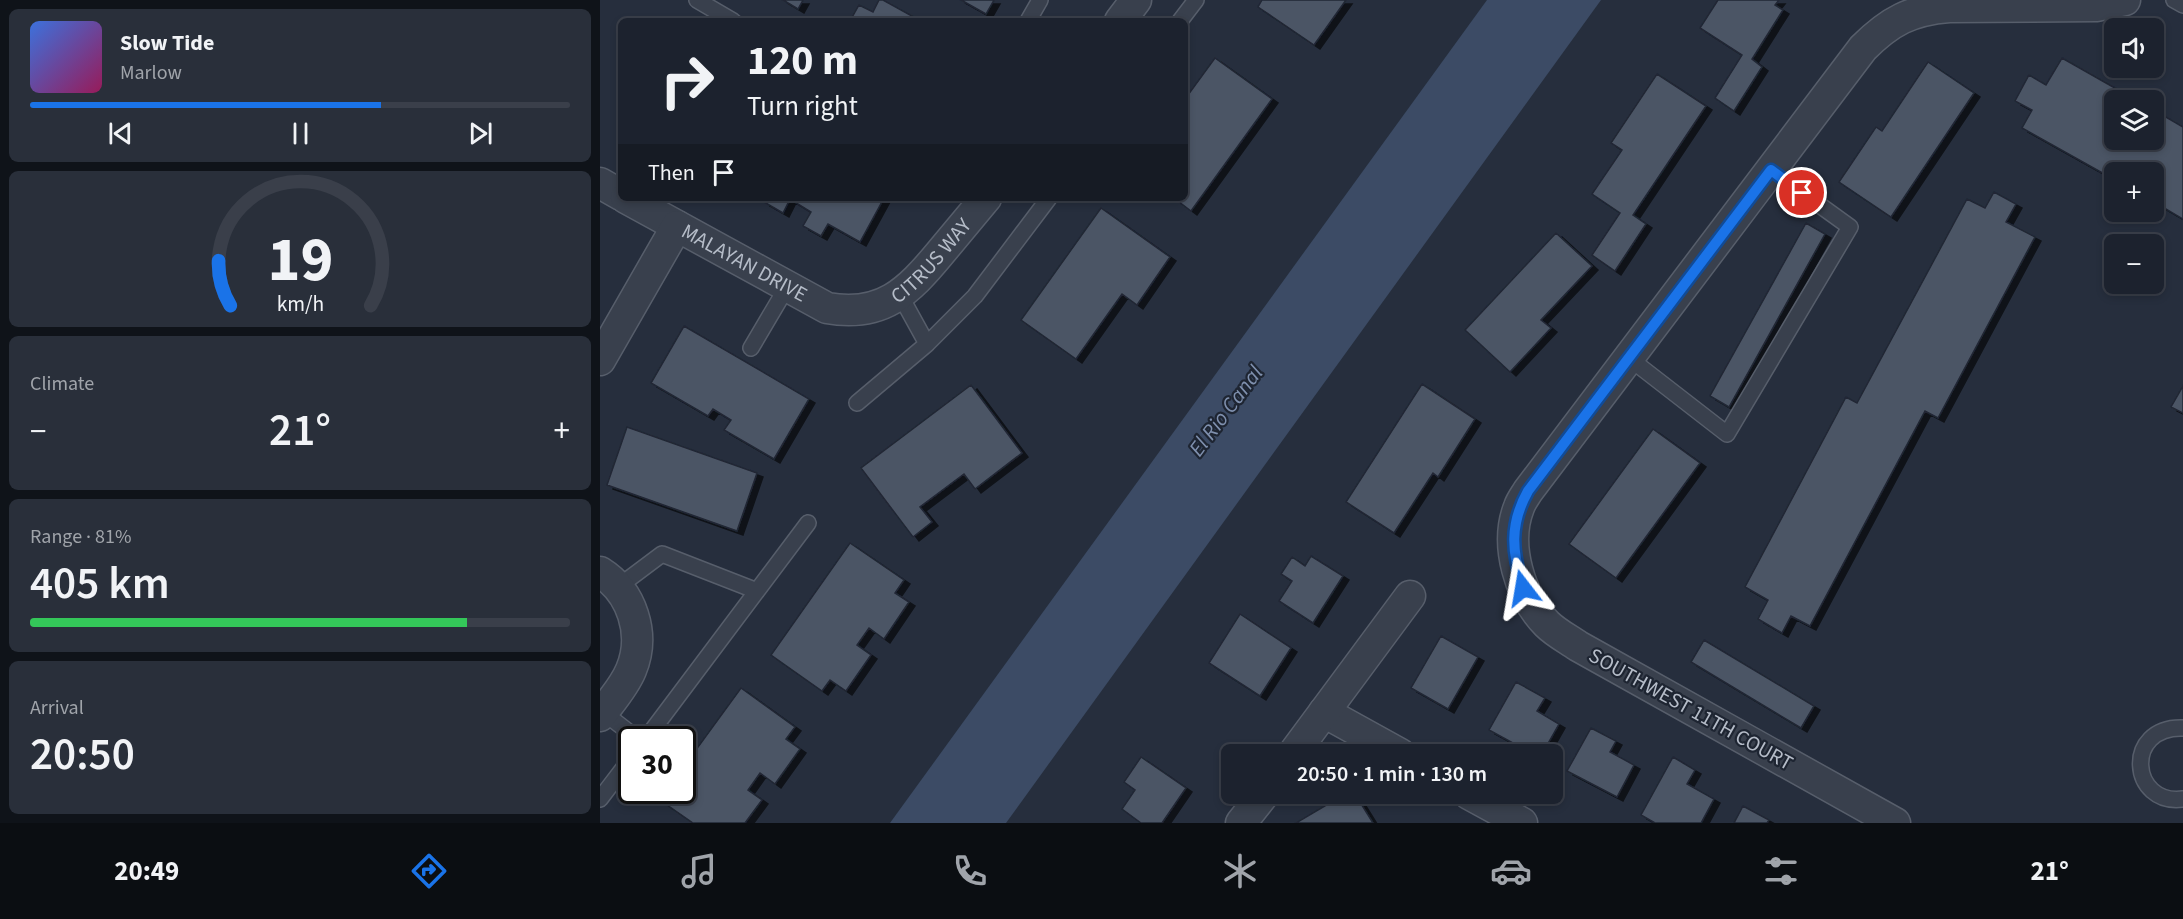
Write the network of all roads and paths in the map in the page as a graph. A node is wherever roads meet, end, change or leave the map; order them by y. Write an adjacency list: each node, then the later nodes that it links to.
1 (697, 0): 8 (lane)
2 (1040, 0): 9 (lane)
3 (1136, 0): 10 (street)
4 (2125, 0): 12 (street, SOUTHWEST 11TH COURT)
5 (2174, 0): 7 (lane)
6 (1192, 2): 11 (lane)
7 (2183, 5)
8 (728, 18)
9 (1030, 18)
10 (1122, 18)
11 (1182, 18)
12 (1771, 170): 24 (street, SOUTHWEST 11TH COURT); 24 (lane)
13 (600, 183): 14 (street)
14 (618, 193)
15 (631, 201): 18 (street, MALAYAN DRIVE)
16 (984, 201): 20 (street, CITRUS WAY)
17 (1046, 201): 22 (lane)
18 (677, 226): 19 (street, MALAYAN DRIVE); 25 (street)
19 (787, 287): 21 (street, MALAYAN DRIVE); 23 (lane)
20 (900, 295): 21 (street, CITRUS WAY); 22 (lane)
21 (866, 310)
22 (927, 344): 26 (lane)
23 (751, 348)
24 (1629, 357): 45 (street, SOUTHWEST 11TH COURT)
25 (600, 360)
26 (857, 403)
27 (808, 523): 29 (lane)
28 (609, 580): 29 (lane); 32 (street)
29 (757, 591): 34 (lane)
30 (1410, 596): 31 (street)
31 (1324, 712): 36 (street); 37 (street)
32 (601, 714): 33 (lane)
33 (619, 726)
34 (656, 726)
35 (2183, 728): 40 (lane)
36 (1300, 744)
37 (1382, 744)
38 (618, 775): 39 (lane)
39 (600, 799)
40 (2183, 799)
41 (1256, 804): 43 (street)
42 (1487, 804): 44 (street)
43 (1241, 823)
44 (1522, 823)
45 (1895, 823)

